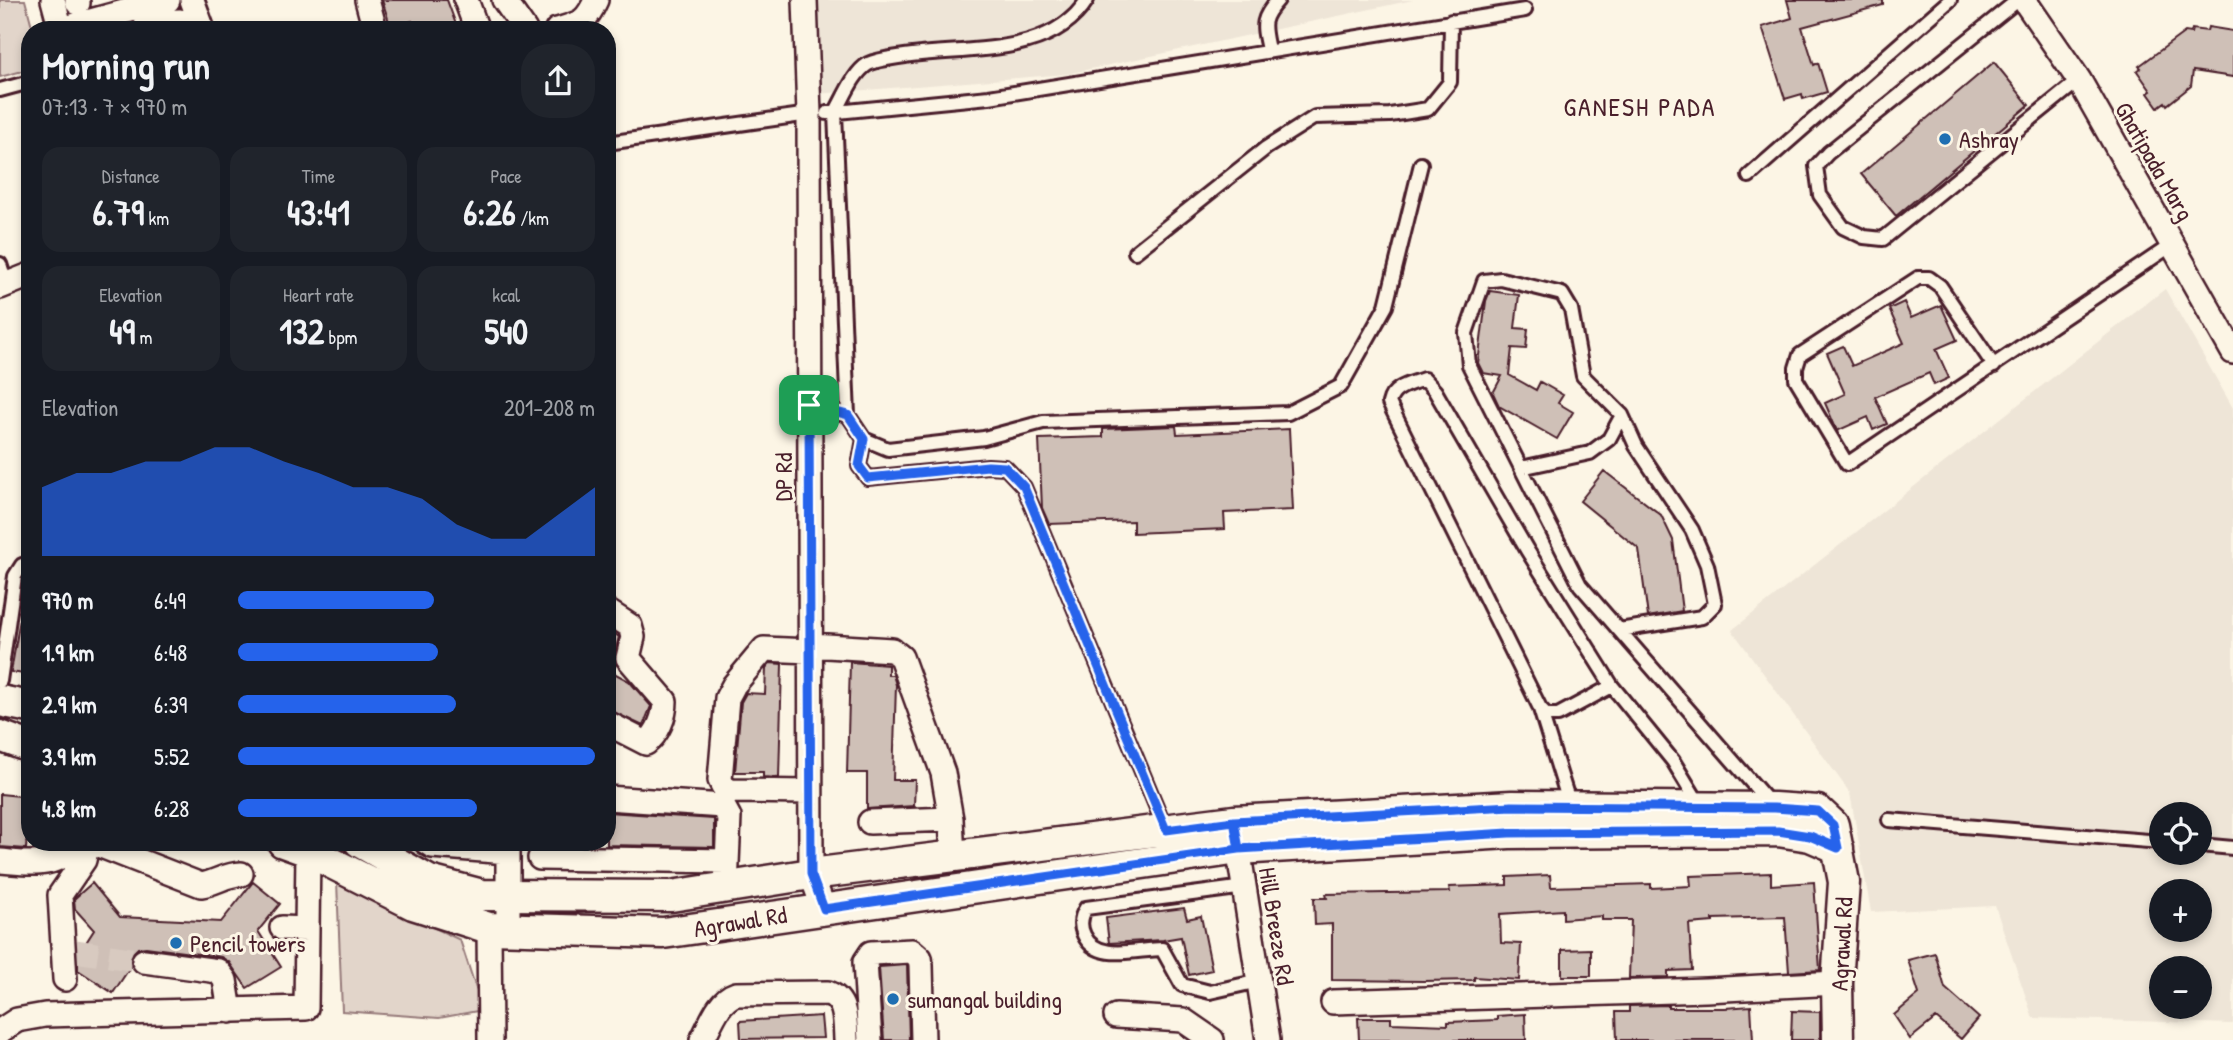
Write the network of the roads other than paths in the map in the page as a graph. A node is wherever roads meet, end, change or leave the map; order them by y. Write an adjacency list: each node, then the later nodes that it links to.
1 (53, 0): 15 (street)
2 (192, 0): 17 (street)
3 (368, 0): 18 (street)
4 (466, 0): 19 (street)
5 (504, 0): 20 (street)
6 (596, 0): 21 (street)
7 (804, 0): 27 (street, DP Rd)
8 (1087, 0): 27 (lane)
9 (1278, 0): 23 (lane)
10 (1950, 0): 30 (lane)
11 (2018, 0): 24 (lane)
12 (2024, 0): 24 (street, Ghatipada Marg)
13 (154, 2): 16 (street)
14 (1525, 10): 22 (lane)
15 (59, 21)
16 (91, 21)
17 (200, 21)
18 (373, 21)
19 (474, 21)
20 (519, 21)
21 (583, 21)
22 (1451, 21): 23 (lane); 32 (lane)
23 (1268, 50): 27 (lane)
24 (2079, 80): 31 (street, Ghatipada Marg)
25 (21, 84): 26 (lane)
26 (0, 90)
27 (824, 113): 28 (lane); 37 (street, DP Rd); 38 (lane)
28 (616, 142)
29 (1421, 164): 40 (lane)
30 (1749, 176)
31 (2173, 244): 35 (street, Ghatipada Marg); 36 (lane)
32 (1135, 252)
33 (21, 276): 34 (street)
34 (2, 278)
35 (2233, 352)
36 (1994, 366): 36 (lane)
37 (809, 405): 38 (lane); 45 (street, DP Rd)
38 (848, 415): 40 (lane)
39 (1622, 415): 41 (lane); 41 (lane); 44 (lane)
40 (864, 439): 62 (lane)
41 (1521, 468): 44 (lane)
42 (21, 567): 46 (lane)
43 (616, 617): 51 (street)
44 (1619, 630): 58 (lane)
45 (810, 648): 54 (street, DP Rd); 54 (street); 59 (street)
46 (0, 681)
47 (1612, 686): 50 (lane); 50 (lane); 57 (lane)
48 (0, 701): 49 (street)
49 (21, 705)
50 (1540, 708): 56 (lane)
51 (616, 728)
52 (0, 736): 53 (street)
53 (21, 744)
54 (809, 792): 80 (street, DP Rd)
55 (616, 799): 79 (street)
56 (1570, 806): 57 (street, Agrawal Rd); 63 (street, Agrawal Rd)
57 (1700, 808): 58 (street, Agrawal Rd)
58 (1774, 808): 66 (street, Agrawal Rd)
59 (951, 819): 61 (street); 75 (street)
60 (1889, 820): 64 (lane)
61 (870, 822)
62 (1166, 830): 63 (street, Agrawal Rd); 75 (street, Agrawal Rd)
63 (1236, 835): 66 (street, Agrawal Rd); 81 (street, Hill Breeze Rd); 83 (street, Agrawal Rd)
64 (2149, 841)
65 (2212, 846): 67 (lane)
66 (1838, 848): 90 (street, Agrawal Rd)
67 (2233, 848)
68 (68, 851): 77 (street)
69 (86, 851): 88 (street)
70 (113, 851): 78 (street)
71 (296, 851): 86 (street)
72 (305, 851): 85 (street, Agrawal Rd)
73 (376, 851): 82 (street, Agrawal Rd)
74 (499, 851): 82 (street)
75 (953, 857): 80 (street, Agrawal Rd)
76 (540, 858): 79 (street)
77 (0, 861)
78 (241, 874)
79 (726, 874): 80 (street, Agrawal Rd); 82 (street, Agrawal Rd)
80 (811, 874): 83 (street, DP Rd)
81 (1245, 887): 89 (street, Hill Breeze Rd); 89 (lane)
82 (508, 897): 85 (street)
83 (824, 909): 85 (street, Agrawal Rd)
84 (282, 928): 86 (street)
85 (498, 928): 95 (street)
86 (307, 929): 92 (street)
87 (144, 961): 92 (street)
88 (65, 979)
89 (1259, 981): 101 (street, Hill Breeze Rd)
90 (1837, 983): 91 (street); 102 (street, Agrawal Rd)
91 (1333, 1002)
92 (230, 1011): 94 (street)
93 (1116, 1016): 100 (street)
94 (0, 1030)
95 (490, 1040)
96 (702, 1040): 97 (street)
97 (846, 1040)
98 (870, 1040): 99 (street)
99 (923, 1040)
100 (1212, 1040)
101 (1268, 1040)
102 (1838, 1040)

